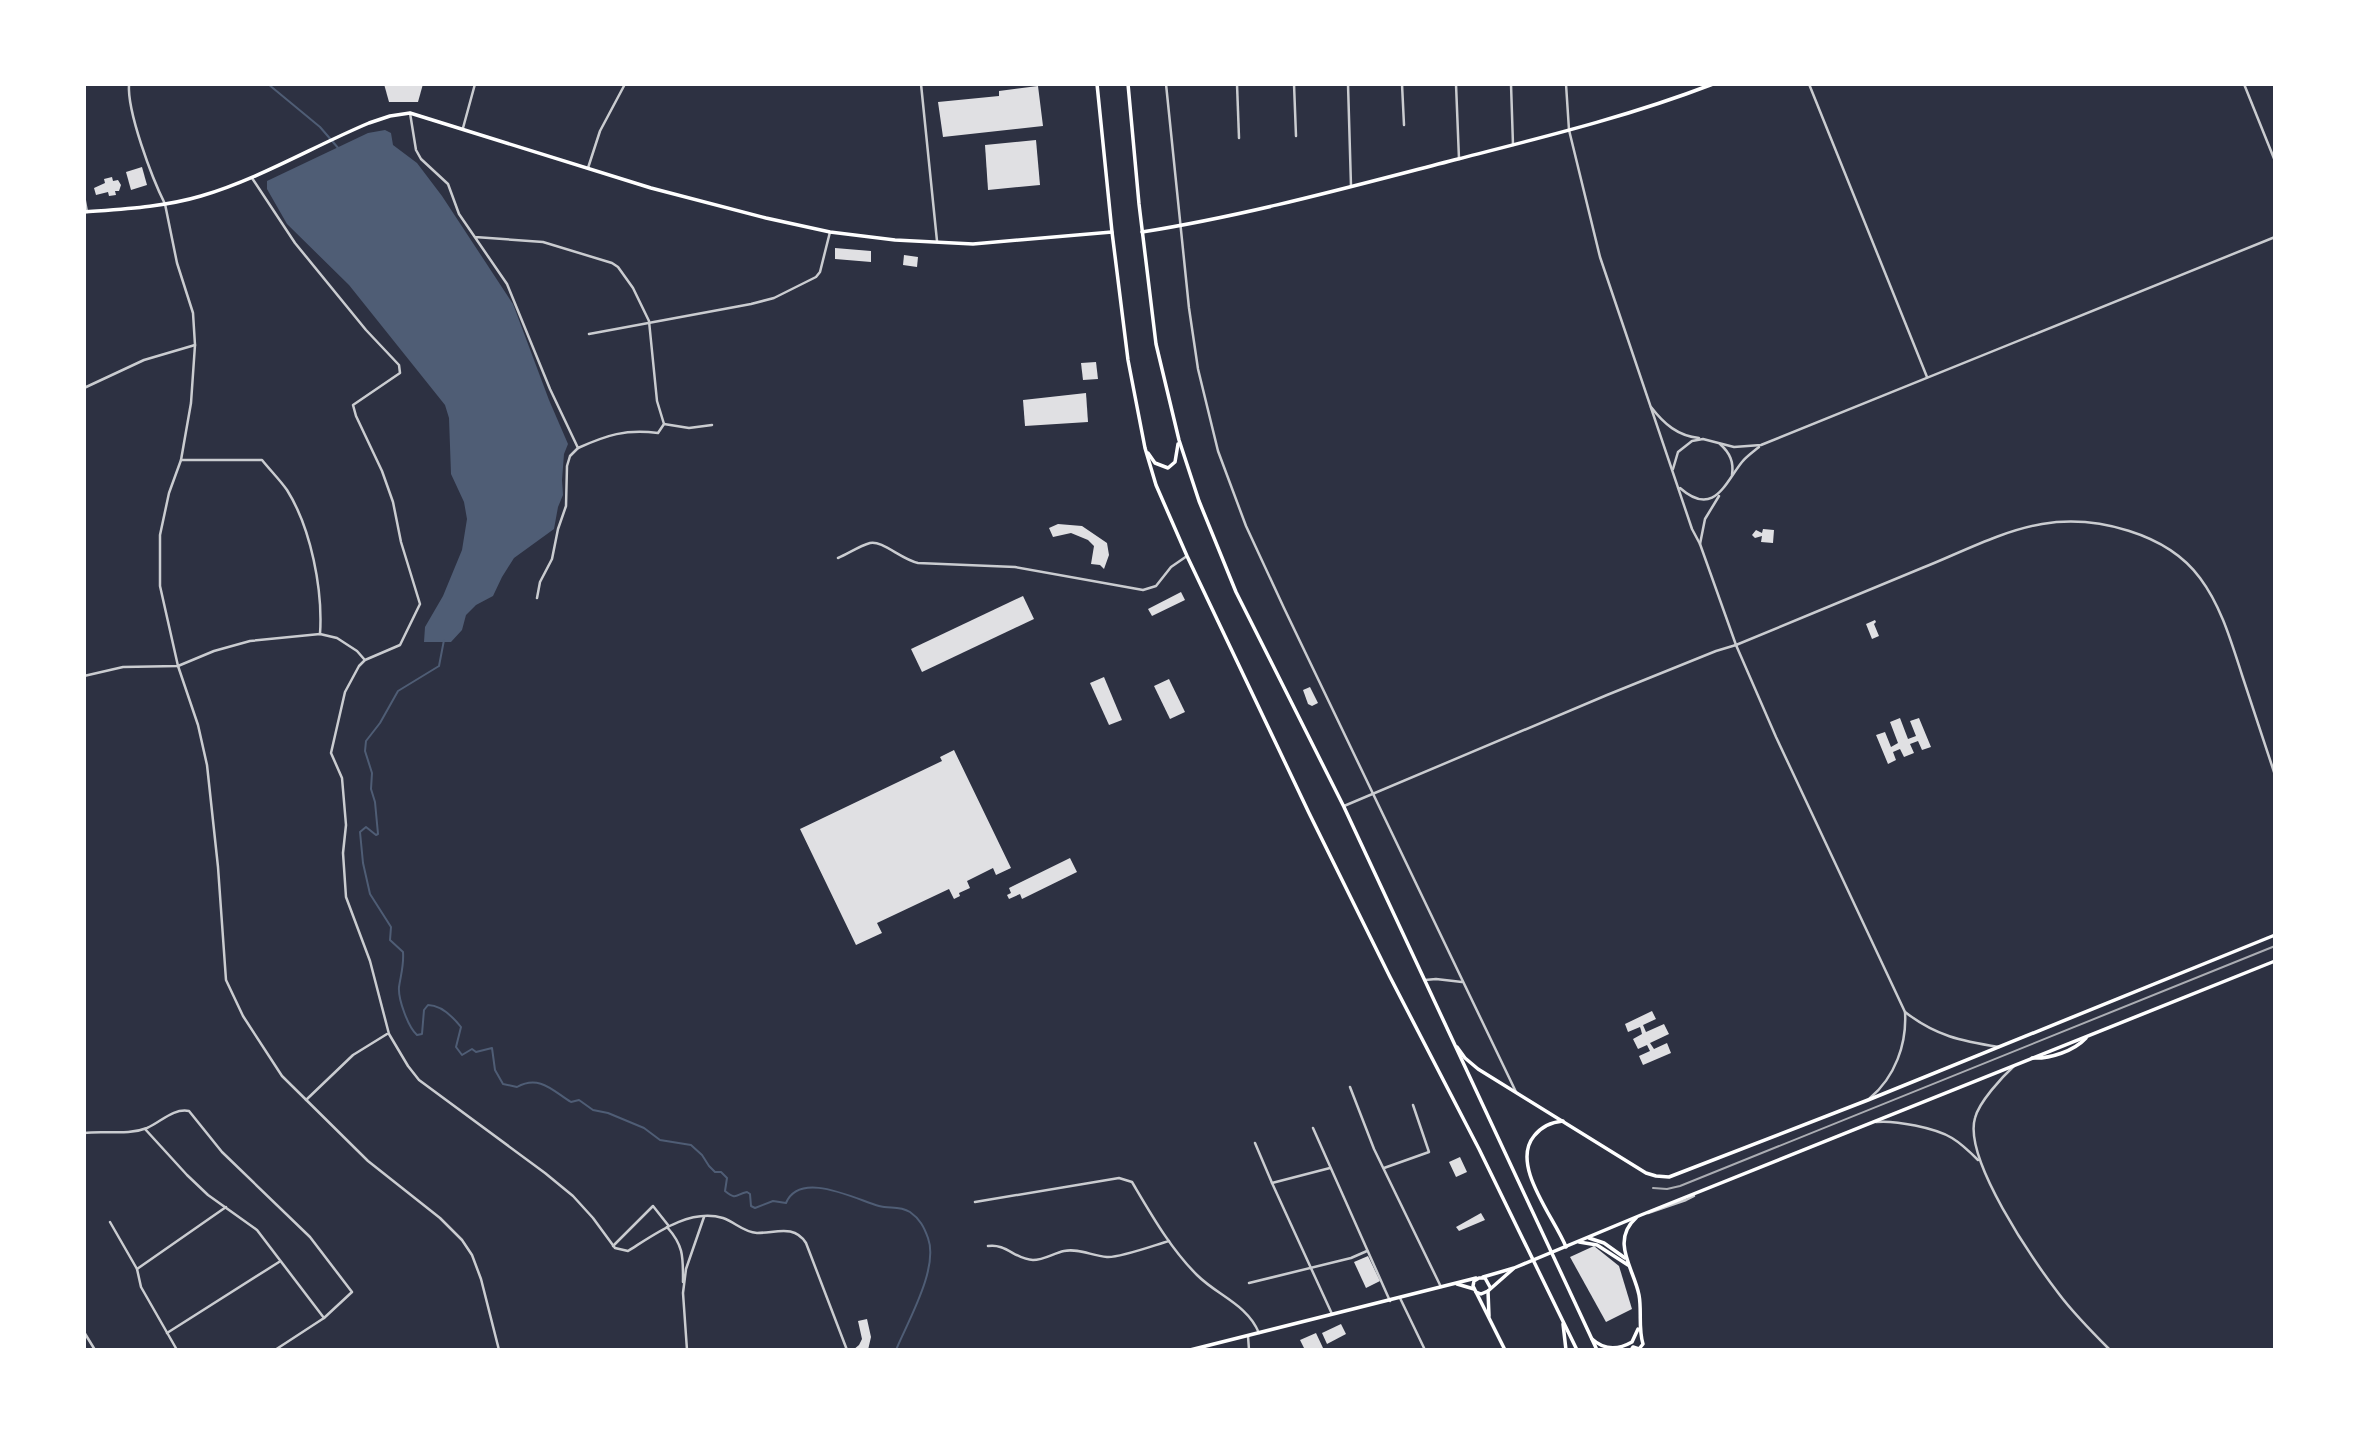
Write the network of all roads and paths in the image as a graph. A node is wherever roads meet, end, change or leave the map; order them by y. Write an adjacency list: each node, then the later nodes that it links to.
1 (129, 84): 31 (street)
2 (475, 84): 20 (street)
3 (625, 84): 27 (street)
4 (921, 84): 39 (street)
5 (1097, 84): 35 (main road)
6 (1128, 84): 36 (main road)
7 (1166, 84): 33 (street)
8 (1237, 84): 23 (street)
9 (1294, 84): 22 (street)
10 (1348, 84): 29 (street)
11 (1402, 84): 19 (street)
12 (1456, 84): 25 (street)
13 (1511, 84): 24 (street)
14 (1566, 84): 21 (street)
15 (1713, 84): 21 (main road)
16 (1809, 84): 43 (street)
17 (2244, 84): 26 (street)
18 (410, 113): 20 (main road); 28 (main road); 37 (street)
19 (1404, 125)
20 (463, 129): 27 (main road)
21 (1569, 130): 24 (main road); 45 (street)
22 (1296, 136)
23 (1239, 138)
24 (1513, 145): 25 (main road)
25 (1459, 159): 29 (main road)
26 (2275, 161)
27 (587, 169): 34 (main road)
28 (251, 176): 31 (main road); 65 (street)
29 (1352, 186): 33 (main road)
30 (84, 196): 32 (street)
31 (165, 204): 32 (main road); 42 (street)
32 (86, 212)
33 (1181, 226): 36 (main road); 69 (street)
34 (830, 232): 39 (main road); 40 (street)
35 (1112, 232): 39 (main road); 53 (main road)
36 (1142, 232): 49 (main road)
37 (475, 237): 40 (street); 52 (street)
38 (2275, 237): 43 (street)
39 (937, 243)
40 (649, 321): 41 (street); 46 (street)
41 (589, 334)
42 (195, 345): 44 (street); 54 (street)
43 (1927, 377): 51 (street)
44 (84, 388)
45 (1650, 404): 48 (street); 55 (street)
46 (664, 424): 47 (street); 52 (street)
47 (712, 425)
48 (1703, 439): 50 (street); 55 (street)
49 (1179, 440): 53 (main road); 70 (main road)
50 (1718, 442): 51 (street); 56 (street)
51 (1761, 445): 56 (street)
52 (578, 448): 62 (street)
53 (1145, 448): 60 (main road)
54 (181, 460): 63 (street); 66 (street)
55 (1673, 473): 57 (street)
56 (1732, 476): 58 (street)
57 (1677, 484): 58 (street); 59 (street)
58 (1720, 494): 59 (street)
59 (1700, 544): 64 (street)
60 (1187, 556): 61 (street); 127 (main road)
61 (838, 558)
62 (537, 597)
63 (320, 634): 65 (street); 66 (street)
64 (1736, 645): 68 (street); 69 (street); 75 (street)
65 (365, 660): 76 (street)
66 (178, 666): 67 (street); 82 (street)
67 (84, 676)
68 (2275, 775)
69 (1372, 794): 70 (street); 74 (street)
70 (1344, 807): 73 (main road)
71 (2275, 935): 78 (main road)
72 (2275, 961): 79 (main road)
73 (1425, 980): 74 (street); 77 (main road)
74 (1462, 982): 81 (street)
75 (1905, 1012): 78 (street); 83 (street)
76 (388, 1034): 82 (street); 104 (street)
77 (1453, 1040): 81 (main road); 132 (main road)
78 (1999, 1047): 83 (main road)
79 (2018, 1063): 86 (main road); 91 (street)
80 (1350, 1087): 93 (street)
81 (1516, 1092): 85 (main road)
82 (306, 1100): 139 (street)
83 (1868, 1100): 85 (main road)
84 (1413, 1105): 93 (street)
85 (1566, 1122): 106 (main road)
86 (1873, 1123): 91 (street); 97 (main road)
87 (1313, 1128): 92 (street)
88 (145, 1129): 89 (street); 96 (street); 125 (street)
89 (84, 1133)
90 (1255, 1143): 94 (street)
91 (1980, 1163): 149 (street)
92 (1330, 1168): 94 (street); 107 (street)
93 (1384, 1168): 117 (street)
94 (1272, 1183): 111 (street)
95 (975, 1202): 102 (street)
96 (226, 1207): 109 (street); 113 (street)
97 (1643, 1214): 101 (main road); 108 (main road)
98 (704, 1217): 100 (street); 120 (street); 141 (street)
99 (110, 1222): 113 (street)
100 (667, 1226): 104 (street); 104 (street); 120 (street)
101 (1589, 1238): 103 (main road); 108 (main road)
102 (1169, 1241): 105 (street); 130 (street)
103 (1577, 1242): 106 (main road); 110 (main road)
104 (613, 1245)
105 (988, 1246)
106 (1566, 1247): 112 (main road)
107 (1368, 1251): 111 (street); 122 (street)
108 (1626, 1259): 110 (main road)
109 (281, 1261): 125 (street); 129 (street)
110 (1628, 1265): 123 (main road)
111 (1310, 1268): 115 (street); 124 (street)
112 (1514, 1268): 114 (main road); 118 (main road)
113 (136, 1269): 129 (street)
114 (1481, 1277): 116 (main road); 118 (main road); 119 (main road)
115 (1249, 1283)
116 (1455, 1284): 117 (main road); 119 (main road)
117 (1441, 1287): 121 (main road)
118 (1488, 1290): 119 (main road); 126 (main road)
119 (1475, 1291): 126 (main road)
120 (683, 1293): 140 (street)
121 (1400, 1298): 122 (main road); 144 (street)
122 (1391, 1301): 124 (main road)
123 (1640, 1313): 133 (main road); 134 (main road)
124 (1333, 1315): 130 (main road)
125 (324, 1318): 138 (street)
126 (1490, 1318): 145 (main road)
127 (1563, 1322): 146 (main road); 147 (main road)
128 (84, 1332): 136 (street)
129 (167, 1333): 137 (street)
130 (1259, 1333): 131 (main road)
131 (1248, 1336): 142 (main road); 143 (street)
132 (1590, 1337): 134 (main road); 148 (main road)
133 (1641, 1340): 134 (main road); 135 (main road)
134 (1632, 1344): 135 (main road)
135 (1643, 1348)
136 (95, 1350)
137 (177, 1350)
138 (275, 1350)
139 (499, 1350)
140 (687, 1350)
141 (847, 1350)
142 (1190, 1350)
143 (1249, 1350)
144 (1425, 1350)
145 (1505, 1350)
146 (1566, 1350)
147 (1577, 1350)
148 (1597, 1350)
149 (2110, 1350)

